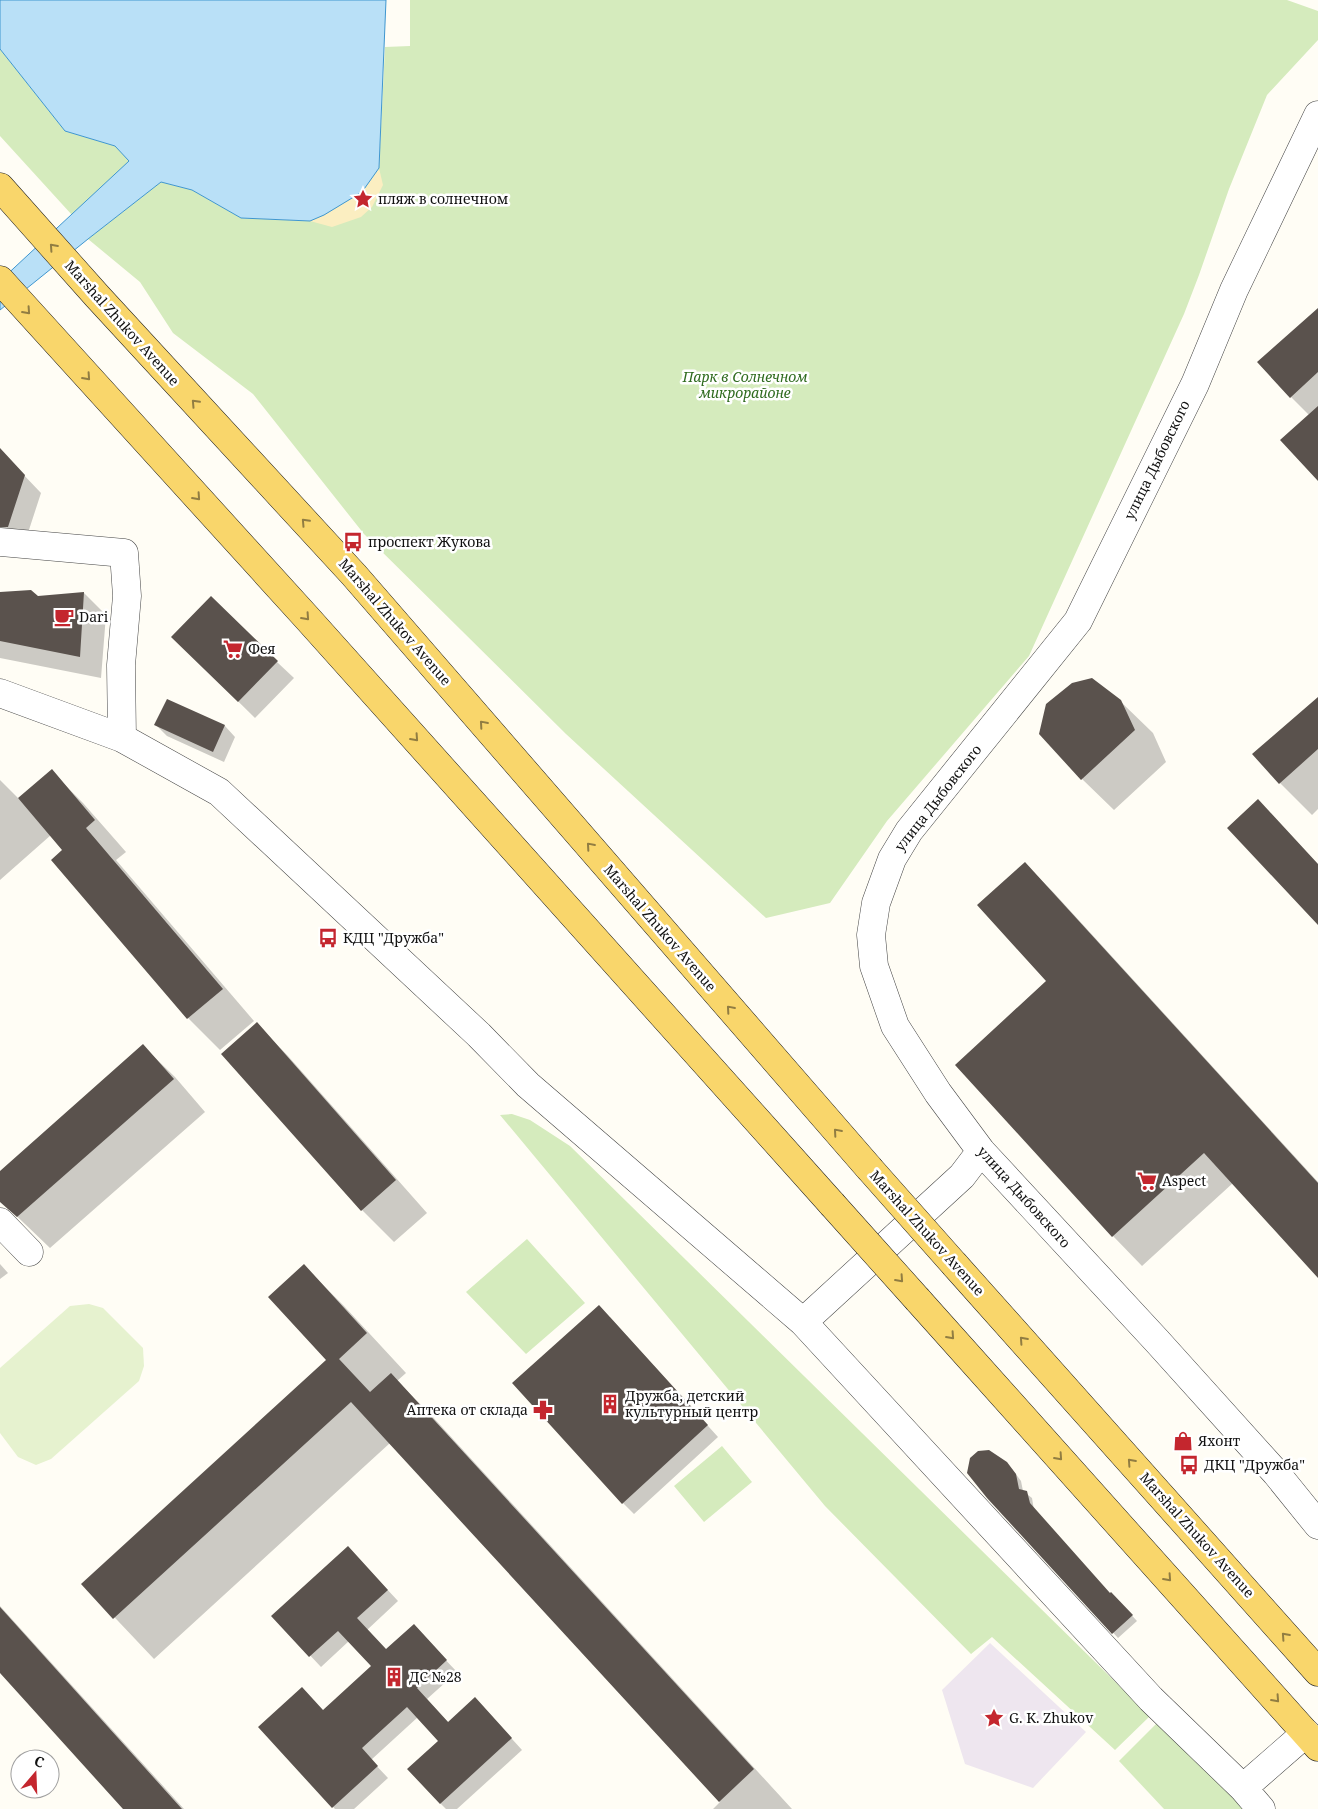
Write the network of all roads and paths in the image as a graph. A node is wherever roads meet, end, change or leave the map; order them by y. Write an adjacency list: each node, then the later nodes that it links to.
1 (1318, 115): 2 (street, улица Дыбовского)
2 (1307, 152): 8 (street, улица Дыбовского)
3 (2, 189): 13 (main road, Marshal Zhukov Avenue, one-way to 3, bridge)
4 (0, 280): 14 (main road, one-way to 14, bridge)
5 (0, 542): 7 (street)
6 (0, 693): 7 (street)
7 (122, 738): 11 (street)
8 (981, 1151): 11 (street); 12 (street, улица Дыбовского)
9 (0, 1222): 10 (street)
10 (29, 1252)
11 (804, 1322): 15 (street)
12 (1318, 1525)
13 (1318, 1672)
14 (1312, 1740): 15 (street)
15 (1243, 1788): 16 (street)
16 (1261, 1809)

